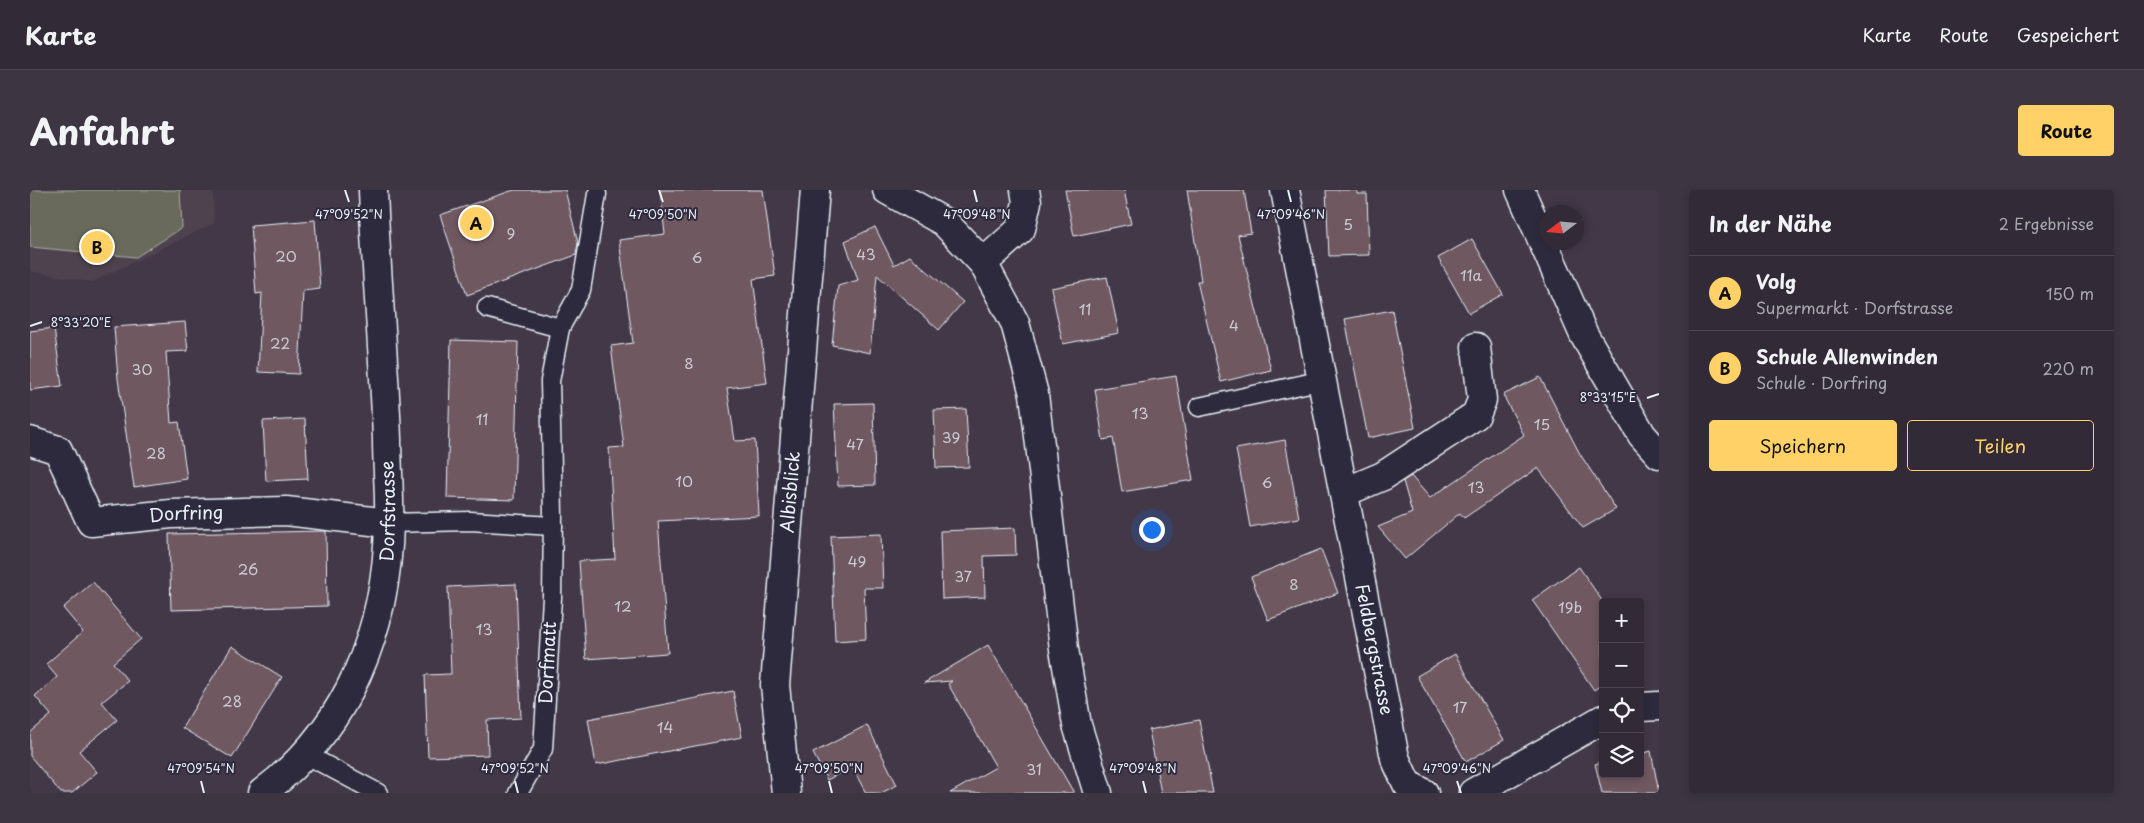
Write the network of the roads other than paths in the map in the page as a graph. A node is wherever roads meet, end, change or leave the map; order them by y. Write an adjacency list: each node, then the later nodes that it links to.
1 (373, 190): 17 (street, Dorfstrasse)
2 (815, 190): 26 (street, Albisblick)
3 (887, 190): 8 (street)
4 (1025, 190): 8 (street)
5 (1285, 190): 12 (street, Feldbergstrasse)
6 (1520, 190): 15 (street)
7 (596, 194): 10 (lane, Dorfmatt)
8 (983, 263): 27 (street)
9 (487, 308): 10 (lane)
10 (560, 328): 18 (lane, Dorfmatt)
11 (1476, 347): 16 (street)
12 (1323, 380): 13 (lane); 16 (street, Feldbergstrasse)
13 (1199, 407)
14 (30, 441): 17 (street, Dorfring)
15 (1659, 454)
16 (1345, 492): 28 (street, Feldbergstrasse)
17 (389, 523): 18 (lane); 22 (street, Dorfstrasse)
18 (553, 526): 25 (lane, Dorfmatt)
19 (1644, 706): 20 (street)
20 (1659, 706)
21 (1599, 721): 29 (street)
22 (305, 754): 23 (street, Dorfstrasse); 24 (lane)
23 (262, 793)
24 (378, 793)
25 (518, 793)
26 (786, 793)
27 (1098, 793)
28 (1424, 793)
29 (1473, 793)

